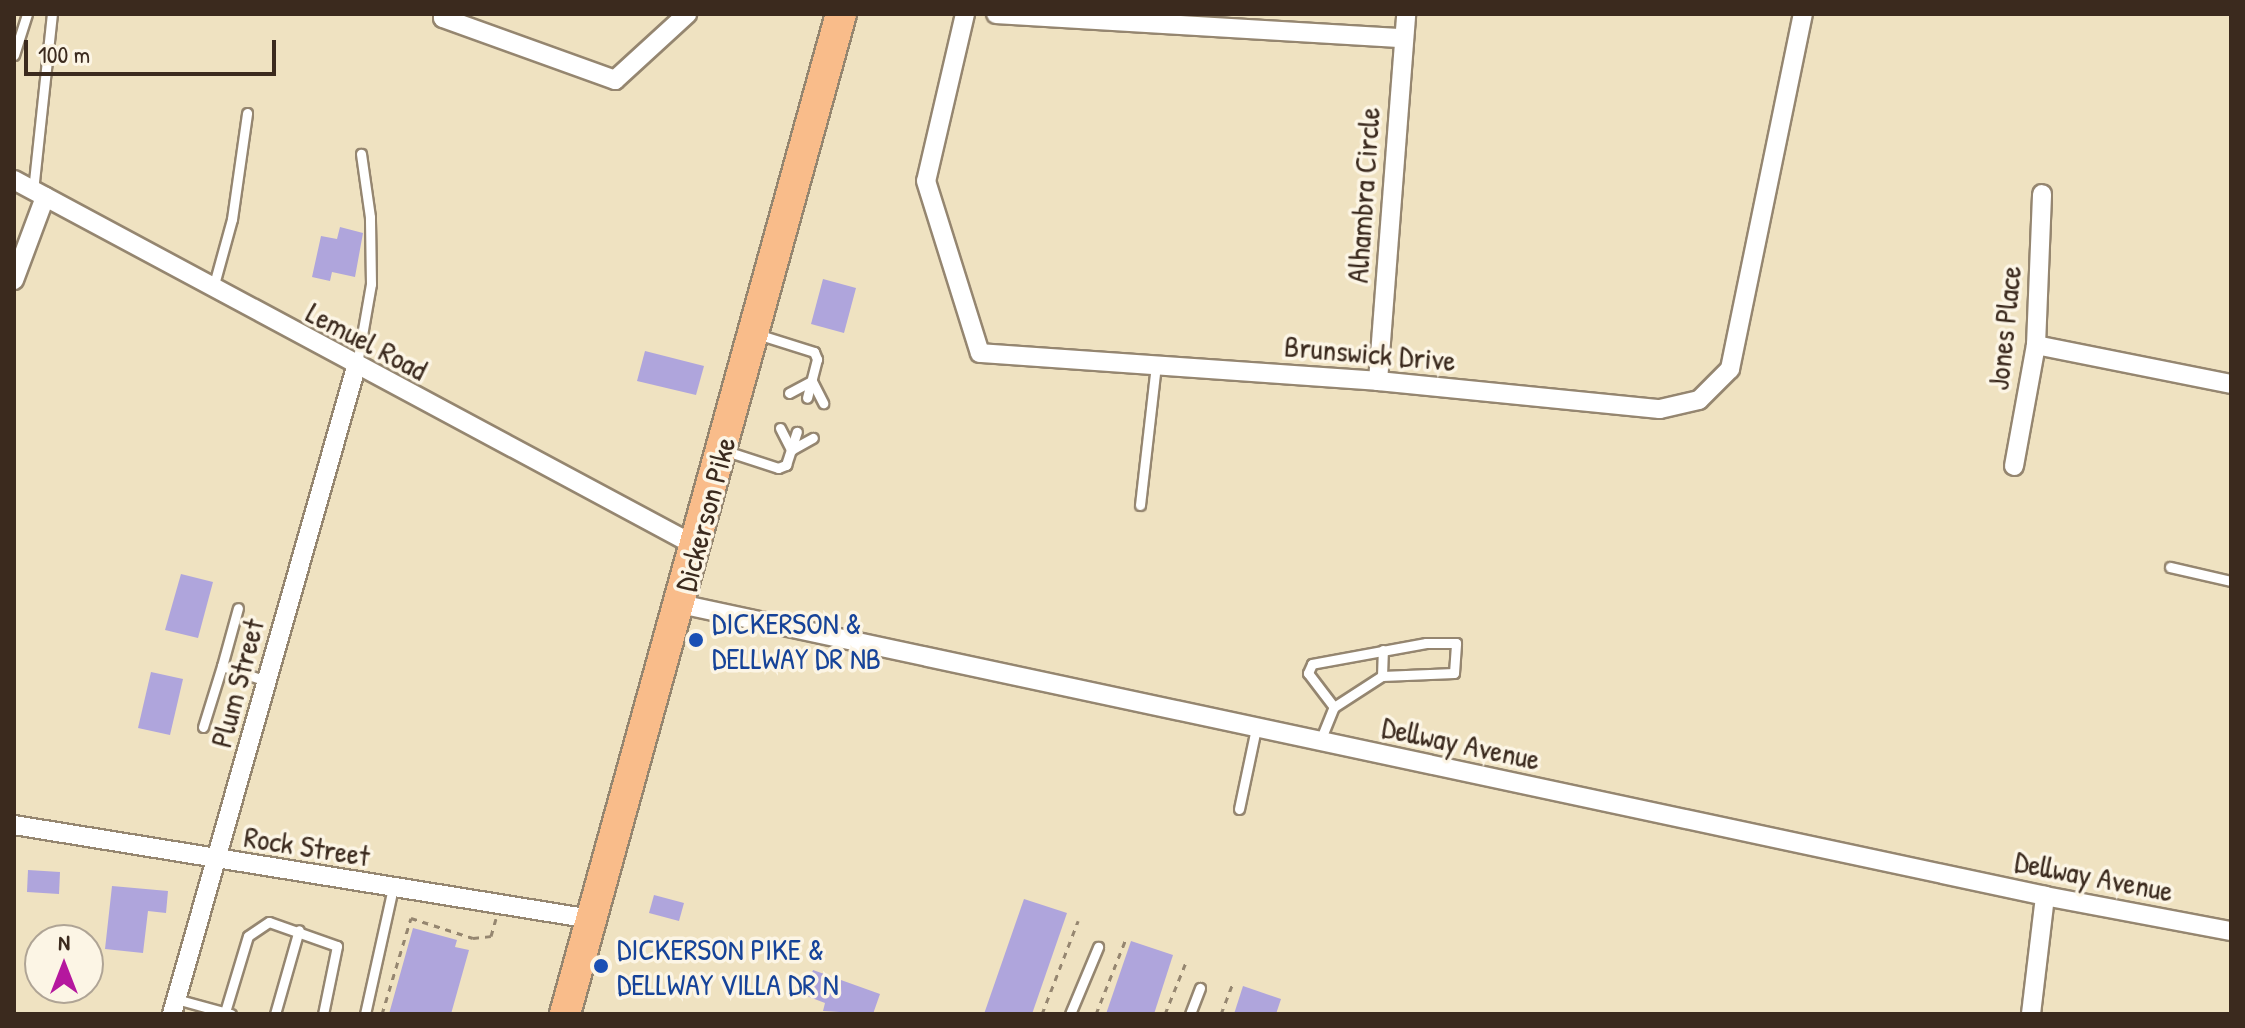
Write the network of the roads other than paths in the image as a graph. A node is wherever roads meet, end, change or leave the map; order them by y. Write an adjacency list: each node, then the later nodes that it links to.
1 (27, 14): 11 (lane)
2 (52, 14): 15 (lane)
3 (443, 14): 4 (street)
4 (687, 14)
5 (841, 14): 20 (main road, Dickerson Pike)
6 (965, 14): 22 (street, Brunswick Drive)
7 (996, 14): 10 (street)
8 (1406, 14): 10 (street, Alhambra Circle)
9 (1803, 14): 25 (street, Brunswick Drive)
10 (1402, 38): 25 (street, Alhambra Circle)
11 (14, 55)
12 (247, 113): 19 (lane)
13 (361, 154): 23 (lane)
14 (14, 180): 15 (street, Lemuel Road)
15 (39, 194): 17 (street); 19 (street, Lemuel Road)
16 (2042, 194): 21 (street, Jones Place)
17 (20, 242): 18 (street)
18 (14, 280)
19 (212, 291): 23 (street, Lemuel Road)
20 (754, 333): 24 (lane); 33 (main road, Dickerson Pike)
21 (2036, 345): 26 (street); 35 (street, Jones Place)
22 (1156, 365): 25 (street, Brunswick Drive); 36 (lane)
23 (356, 367): 37 (street, Lemuel Road); 45 (street, Plum Street)
24 (812, 381): 27 (lane); 28 (lane); 29 (lane)
25 (1378, 381)
26 (2231, 384)
27 (789, 393)
28 (807, 398)
29 (823, 403)
30 (780, 428): 34 (lane)
31 (797, 432): 34 (lane)
32 (813, 438): 34 (lane)
33 (723, 449): 34 (lane); 37 (main road, Dickerson Pike)
34 (791, 450)
35 (2014, 466)
36 (1140, 505)
37 (696, 546): 40 (main road, Dickerson Pike)
38 (2170, 567): 39 (lane)
39 (2231, 581)
40 (680, 604): 48 (street, Dellway Avenue); 55 (main road, Dickerson Pike)
41 (238, 608): 43 (lane)
42 (1383, 650): 44 (lane); 44 (lane); 46 (lane)
43 (222, 666): 45 (lane); 47 (lane)
44 (1382, 676): 46 (lane)
45 (266, 681): 52 (street, Plum Street)
46 (1334, 707): 49 (lane)
47 (203, 727)
48 (1256, 728): 49 (street, Dellway Avenue); 50 (lane)
49 (1320, 741): 54 (street, Dellway Avenue)
50 (1239, 809)
51 (14, 825): 52 (street, Rock Street)
52 (218, 860): 53 (street, Rock Street); 60 (street, Plum Street)
53 (393, 888): 55 (street, Rock Street); 64 (lane)
54 (2045, 896): 57 (street, Dellway Avenue); 68 (street)
55 (591, 919): 65 (main road, Dickerson Pike)
56 (299, 930): 61 (lane); 62 (lane); 63 (lane)
57 (2231, 931)
58 (1098, 947): 66 (lane)
59 (1200, 988): 67 (lane)
60 (174, 1006): 61 (lane)
61 (228, 1013)
62 (275, 1014)
63 (323, 1014)
64 (365, 1014)
65 (565, 1014)
66 (1070, 1014)
67 (1190, 1014)
68 (2031, 1014)

